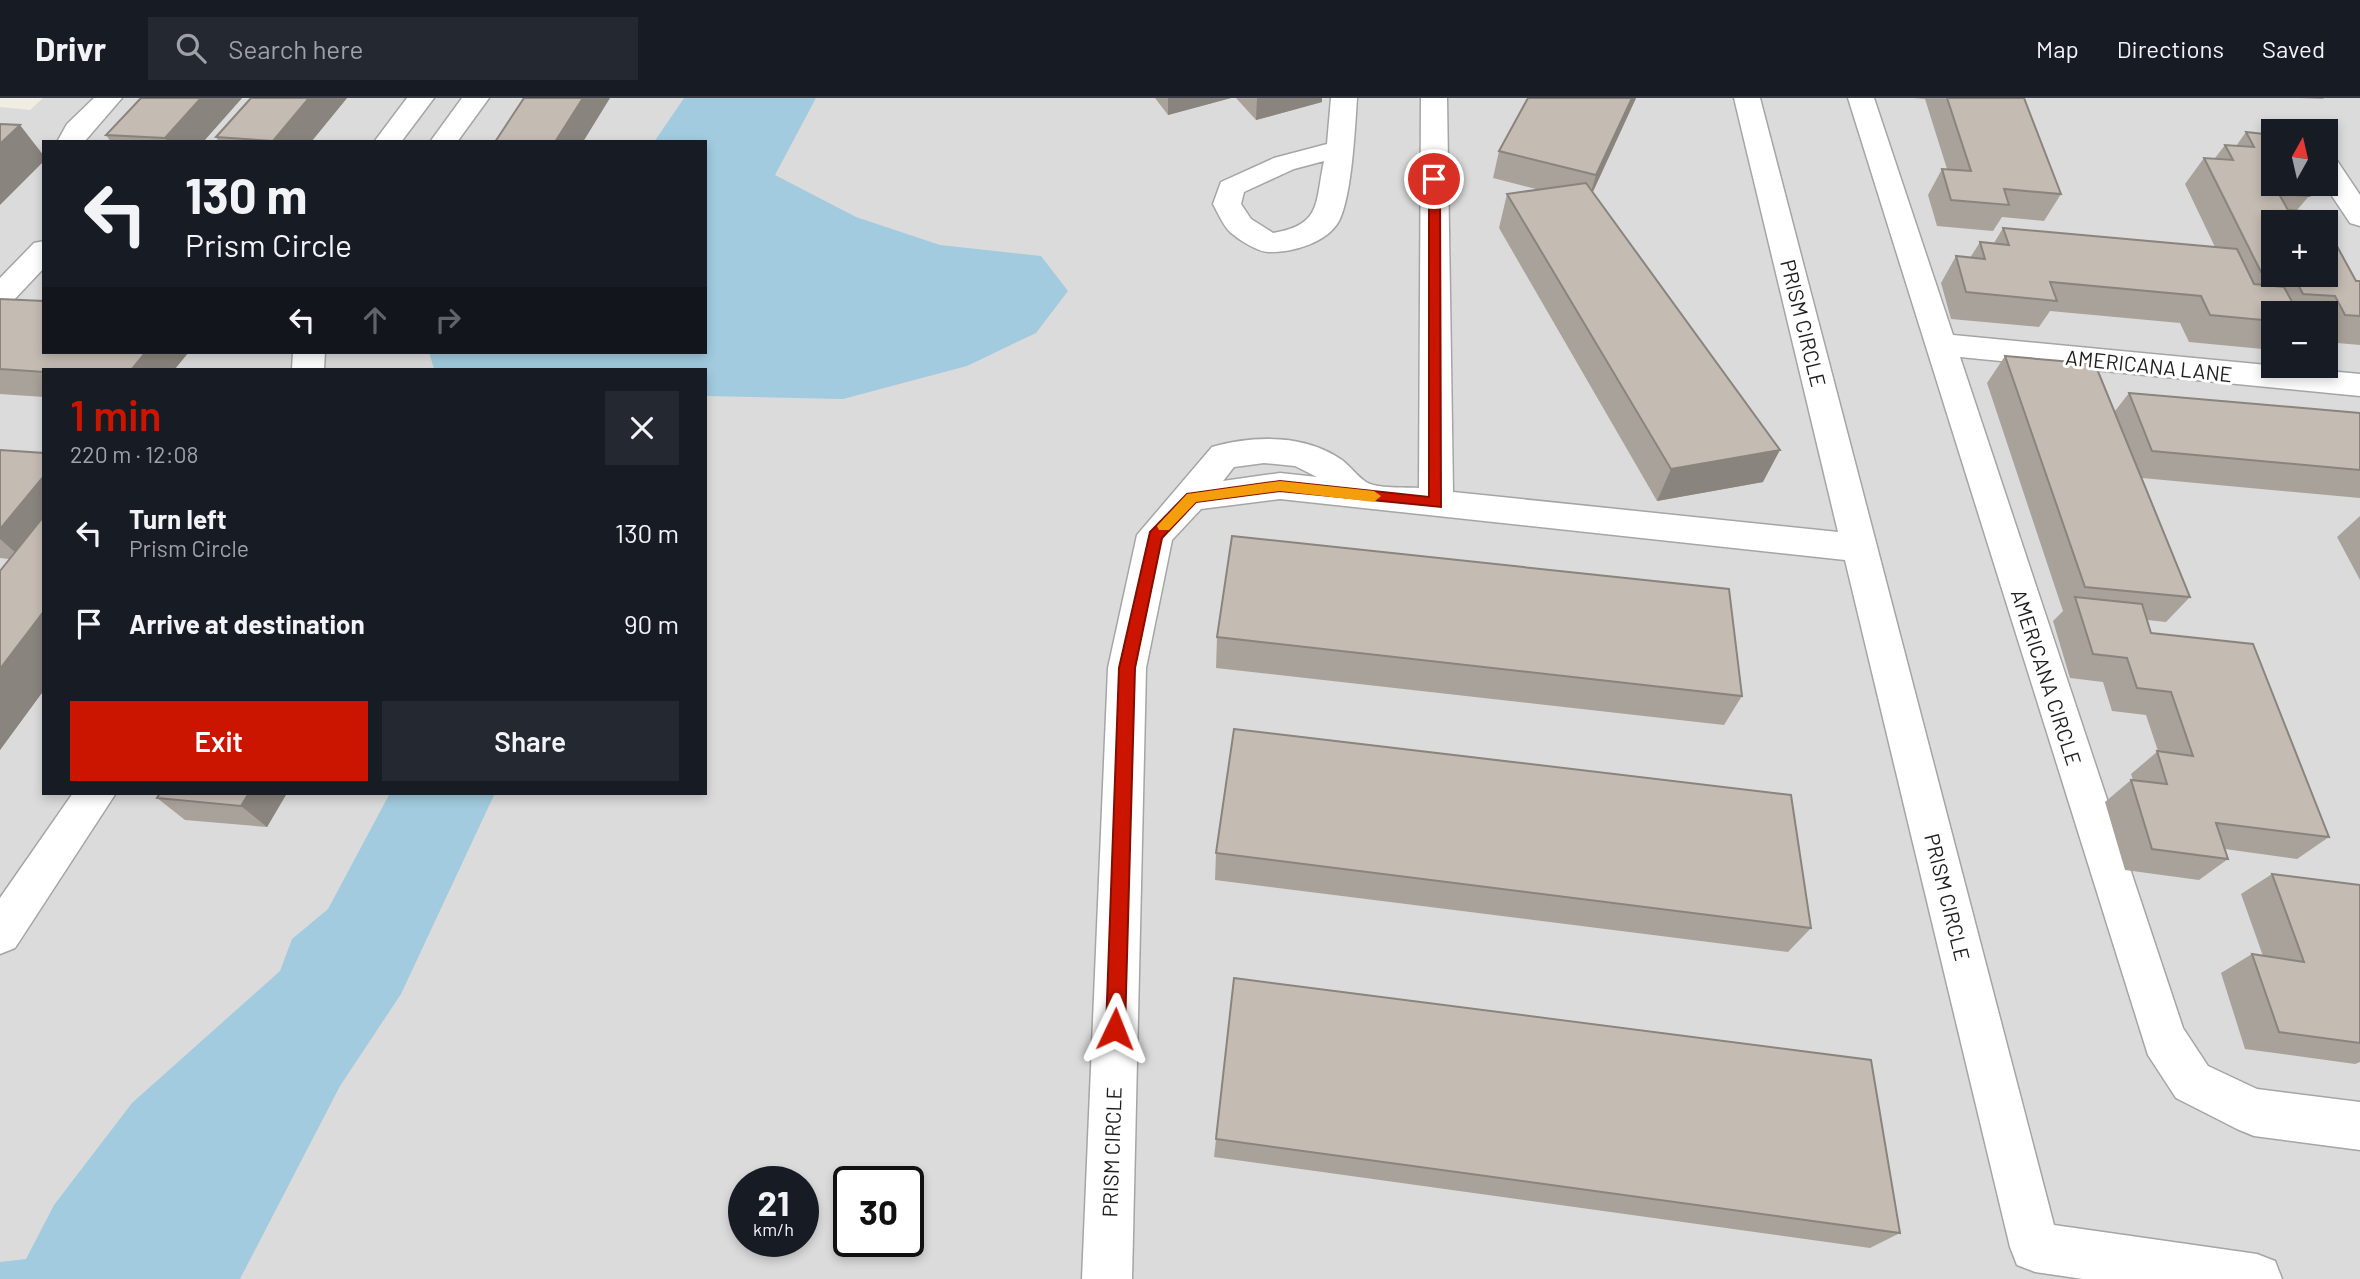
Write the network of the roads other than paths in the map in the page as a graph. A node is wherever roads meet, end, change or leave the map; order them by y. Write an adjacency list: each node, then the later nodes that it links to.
1 (109, 98): 8 (street)
2 (421, 98): 9 (street)
3 (476, 98): 10 (street)
4 (1344, 98): 11 (street)
5 (1434, 98): 18 (street)
6 (1747, 98): 19 (street, PRISM CIRCLE)
7 (1861, 98): 16 (street, AMERICANA CIRCLE)
8 (72, 140)
9 (389, 140)
10 (444, 140)
11 (1340, 151)
12 (2338, 183): 13 (street)
13 (2360, 217)
14 (42, 252): 15 (street)
15 (0, 296)
16 (1939, 344): 17 (street, AMERICANA LANE); 22 (street, AMERICANA CIRCLE)
17 (2360, 385)
18 (1436, 503): 19 (street, PRISM CIRCLE); 24 (street, PRISM CIRCLE)
19 (1860, 548): 23 (street, PRISM CIRCLE)
20 (95, 795): 21 (street)
21 (0, 934)
22 (2360, 1126)
23 (2039, 1263): 25 (street, PRISM CIRCLE)
24 (1107, 1279)
25 (2257, 1279)

